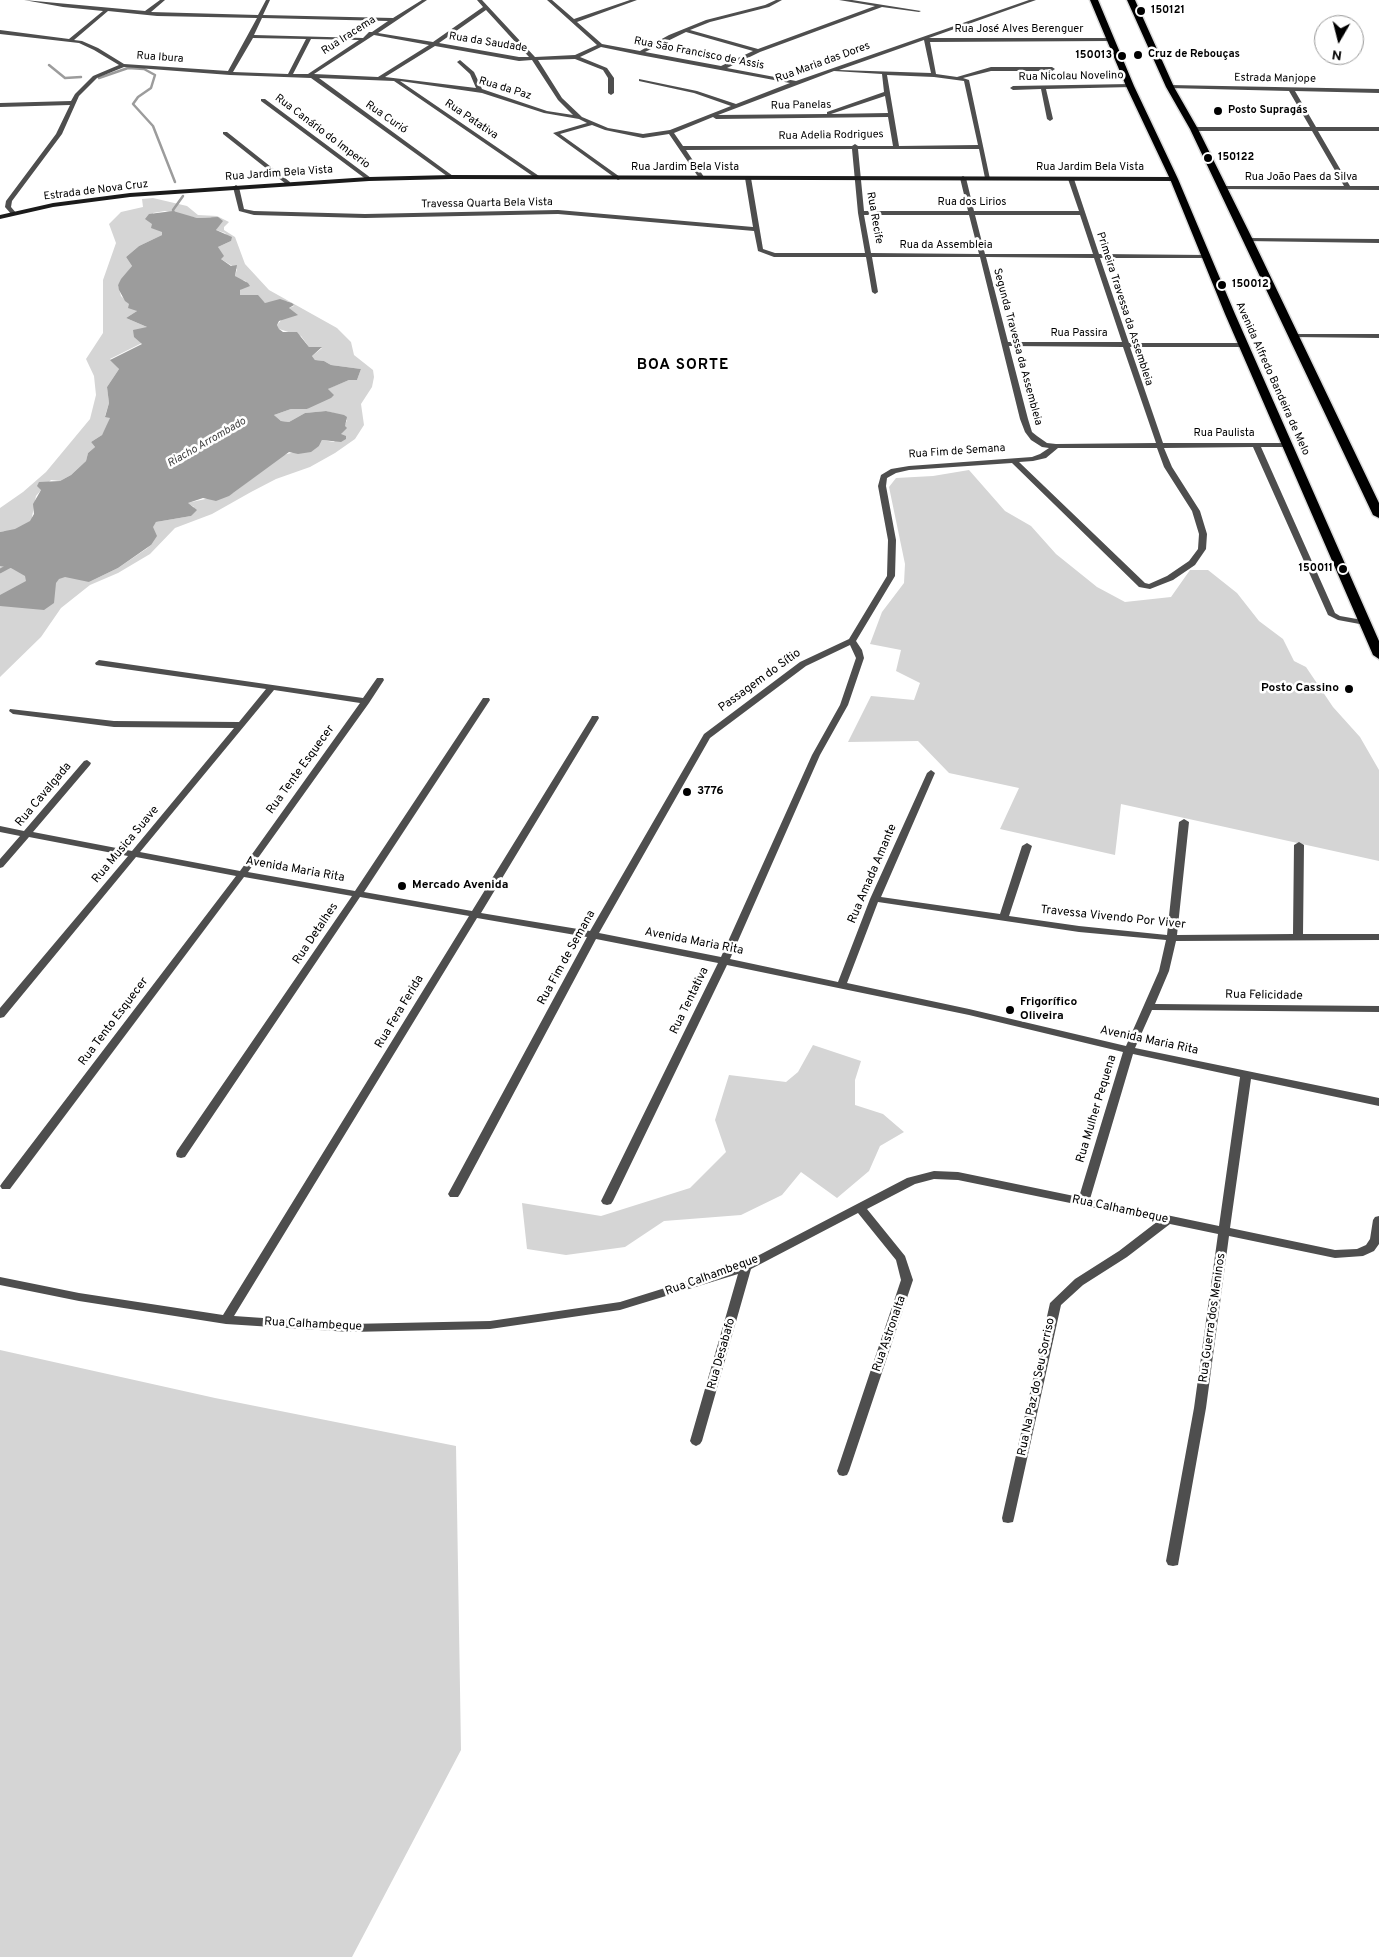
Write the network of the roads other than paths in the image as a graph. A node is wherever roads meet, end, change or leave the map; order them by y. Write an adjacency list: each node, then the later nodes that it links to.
1 (26, 0): 14 (street)
2 (71, 0): 15 (street)
3 (163, 0): 20 (street)
4 (268, 0): 21 (street)
5 (424, 0): 22 (street, Rua Iracema)
6 (479, 0): 17 (street)
7 (550, 0): 23 (street)
8 (635, 0): 23 (street)
9 (780, 0): 24 (street)
10 (841, 0): 16 (street)
11 (1034, 0): 30 (street, Rua Maria das Dores)
12 (1094, 0): 32 (highway, Avenida Alfredo Bandeira de Melo)
13 (1131, 0): 55 (highway)
14 (43, 1): 15 (street)
15 (58, 5): 18 (street)
16 (882, 6): 19 (street); 35 (street)
17 (485, 8): 33 (street); 38 (street)
18 (107, 10): 20 (street); 31 (street)
19 (919, 11)
20 (146, 13): 21 (street)
21 (260, 16): 22 (street); 27 (street)
22 (392, 20): 26 (street, Rua Iracema)
23 (574, 21): 34 (street)
24 (685, 30): 35 (street); 36 (street)
25 (0, 32): 31 (street)
26 (371, 33): 29 (street, Rua Iracema); 33 (street, Rua da Saudade)
27 (252, 36): 28 (street); 44 (street)
28 (309, 38): 29 (street); 46 (street)
29 (362, 39): 47 (street, Rua Iracema)
30 (926, 39): 32 (street, Rua José Alves Berenguer); 43 (street, Rua Maria das Dores); 48 (street)
31 (71, 40): 40 (street)
32 (1111, 40): 54 (highway, Avenida Alfredo Bandeira de Melo)
33 (432, 44): 38 (street, Rua da Saudade); 50 (street)
34 (600, 45): 36 (street, Rua São Francisco de Assis); 37 (street, Rua da Saudade)
35 (758, 51): 41 (street)
36 (640, 53): 41 (street, Rua São Francisco de Assis)
37 (576, 57): 38 (street, Rua da Saudade); 61 (street)
38 (535, 60): 70 (street)
39 (460, 62): 59 (street)
40 (124, 65): 44 (street, Rua Ibura); 64 (street, Rua Ibura)
41 (722, 68): 53 (street, Rua São Francisco de Assis)
42 (1052, 69): 49 (street)
43 (829, 71): 45 (street); 53 (street, Rua Maria das Dores)
44 (230, 72): 46 (street, Rua Ibura)
45 (884, 73): 48 (street); 62 (street)
46 (290, 74): 47 (street, Rua Ibura)
47 (310, 74): 50 (street, Rua Ibura); 82 (street, Rua Curió)
48 (934, 75): 49 (street)
49 (960, 77): 80 (street)
50 (380, 78): 51 (street, Rua Ibura)
51 (394, 79): 59 (street, Rua da Paz); 83 (street, Rua Patativa)
52 (641, 80): 66 (street)
53 (795, 82): 66 (street, Rua Maria das Dores)
54 (1130, 86): 57 (street, Rua Nicolau Novelino); 92 (highway, Avenida Alfredo Bandeira de Melo)
55 (1170, 87): 58 (street, Estrada Manjope); 74 (highway)
56 (1013, 88): 57 (street, Rua Nicolau Novelino)
57 (1043, 88): 71 (street)
58 (1291, 90): 60 (street, Estrada Manjope); 73 (street)
59 (480, 91): 70 (street, Rua da Paz)
60 (1379, 92)
61 (611, 93)
62 (887, 93): 67 (street); 68 (street)
63 (263, 100): 91 (street, Rua Canário do Imperio)
64 (72, 103): 65 (street); 99 (street, Rua Ibura)
65 (0, 105)
66 (736, 106): 69 (street, Rua Maria das Dores)
67 (890, 115): 68 (street, Rua Panelas); 79 (street)
68 (821, 116): 69 (street, Rua Panelas)
69 (712, 117): 77 (street, Rua Maria das Dores)
70 (580, 118): 72 (street, Rua Maria das Dores)
71 (1050, 120)
72 (592, 123): 77 (street, Rua Maria das Dores); 85 (street)
73 (1314, 128): 74 (street); 75 (street); 96 (street)
74 (1194, 129): 95 (highway)
75 (1379, 129)
76 (225, 132): 93 (street)
77 (671, 132): 81 (street)
78 (855, 146): 79 (street, Rua Adelia Rodrigues); 81 (street, Rua Adelia Rodrigues); 87 (street, Rua Recife)
79 (896, 146): 80 (street, Rua Adelia Rodrigues)
80 (981, 147): 89 (street)
81 (681, 148): 84 (street)
82 (451, 177): 83 (main road, Rua Jardim Bela Vista); 91 (main road, Rua Jardim Bela Vista)
83 (537, 177): 85 (main road, Rua Jardim Bela Vista)
84 (701, 177): 85 (main road, Rua Jardim Bela Vista); 86 (main road, Rua Jardim Bela Vista)
85 (618, 178)
86 (748, 178): 87 (main road, Rua Jardim Bela Vista); 105 (street, Rua da Assembleia)
87 (857, 178): 88 (main road, Rua Jardim Bela Vista); 100 (street, Rua Recife)
88 (964, 178): 89 (main road, Rua Jardim Bela Vista); 101 (street, Segunda Travessa da Assembleia)
89 (988, 178): 90 (main road, Rua Jardim Bela Vista)
90 (1071, 178): 92 (main road, Rua Jardim Bela Vista); 102 (street, Primeira Travessa da Assembleia)
91 (369, 179): 93 (main road, Rua Jardim Bela Vista)
92 (1174, 179): 110 (highway, Avenida Alfredo Bandeira de Melo)
93 (288, 183): 94 (main road, Rua Jardim Bela Vista)
94 (236, 187): 98 (main road, Rua Jardim Bela Vista); 105 (street, Travessa Quarta Bela Vista)
95 (1223, 188): 96 (street, Rua João Paes da Silva); 106 (highway)
96 (1348, 188): 97 (street, Rua João Paes da Silva)
97 (1379, 188)
98 (195, 190): 103 (main road, Estrada de Nova Cruz)
99 (4, 203): 103 (street, Rua Ibura)
100 (862, 213): 101 (street, Rua dos Lirios); 108 (street, Rua Recife)
101 (972, 213): 102 (street, Rua dos Lirios); 109 (street, Segunda Travessa da Assembleia)
102 (1082, 213): 111 (street, Primeira Travessa da Assembleia)
103 (14, 214): 104 (main road, Estrada de Nova Cruz)
104 (0, 217)
105 (756, 229): 108 (street, Rua da Assembleia)
106 (1248, 240): 107 (street); 113 (highway)
107 (1379, 241)
108 (870, 256): 109 (street, Rua da Assembleia); 112 (street, Rua Recife)
109 (983, 256): 111 (street, Rua da Assembleia); 115 (street, Segunda Travessa da Assembleia)
110 (1206, 256): 111 (street, Rua da Assembleia); 117 (highway, Avenida Alfredo Bandeira de Melo)
111 (1096, 257): 116 (street, Primeira Travessa da Assembleia)
112 (875, 292)
113 (1294, 336): 114 (street); 123 (highway)
114 (1379, 336)
115 (1005, 344): 116 (street, Rua Passira); 120 (street, Segunda Travessa da Assembleia)
116 (1125, 344): 117 (street, Rua Passira); 121 (street, Primeira Travessa da Assembleia)
117 (1243, 345): 119 (highway, Avenida Alfredo Bandeira de Melo)
118 (1256, 445): 119 (street, Rua Paulista); 121 (street, Rua Paulista); 124 (street)
119 (1288, 445): 124 (highway, Avenida Alfredo Bandeira de Melo)
120 (1056, 446): 121 (street, Rua Paulista); 122 (street, Rua Fim de Semana)
121 (1160, 446): 122 (street, Primeira Travessa da Assembleia)
122 (1014, 461): 125 (street, Rua Fim de Semana)
123 (1379, 515)
124 (1365, 623): 126 (highway, Avenida Alfredo Bandeira de Melo)
125 (852, 641): 135 (street, Passagem do Sítio); 154 (street, Rua Tentativa)
126 (1379, 655)
127 (99, 663): 129 (street)
128 (380, 680): 131 (street, Rua Tente Esquecer)
129 (271, 689): 131 (street); 134 (street, Rua Musica Suave)
130 (486, 700): 146 (street, Rua Detalhes)
131 (366, 701): 145 (street, Rua Tente Esquecer)
132 (13, 711): 134 (street)
133 (595, 718): 148 (street, Rua Fera Ferida)
134 (241, 725): 143 (street, Rua Musica Suave)
135 (707, 736): 150 (street, Rua Fim de Semana)
136 (87, 763): 140 (street, Rua Cavalgada)
137 (931, 773): 147 (street, Rua Amada Amante)
138 (1184, 822): 153 (street, Rua Mulher Pequena)
139 (0, 829): 140 (street, Avenida Maria Rita)
140 (28, 834): 143 (street, Avenida Maria Rita); 144 (street, Rua Cavalgada)
141 (1299, 845): 151 (street)
142 (1027, 846): 149 (street)
143 (136, 853): 145 (street, Avenida Maria Rita); 158 (street, Rua Musica Suave)
144 (0, 865)
145 (242, 874): 146 (street, Avenida Maria Rita); 163 (street, Rua Tento Esquecer)
146 (358, 894): 148 (street, Avenida Maria Rita); 162 (street, Rua Detalhes)
147 (875, 899): 149 (street, Travessa Vivendo Por Viver); 155 (street, Rua Amada Amante)
148 (474, 913): 150 (street, Avenida Maria Rita); 173 (street, Rua Fera Ferida)
149 (1004, 918): 153 (street, Travessa Vivendo Por Viver)
150 (594, 935): 154 (street, Avenida Maria Rita); 164 (street, Rua Fim de Semana)
151 (1298, 936): 152 (street, Travessa Vivendo Por Viver); 153 (street, Travessa Vivendo Por Viver)
152 (1379, 937)
153 (1172, 938): 156 (street, Rua Mulher Pequena)
154 (724, 961): 155 (street, Avenida Maria Rita); 165 (street, Rua Tentativa)
155 (841, 986): 159 (street, Avenida Maria Rita)
156 (1150, 1007): 157 (street, Rua Felicidade); 159 (street, Rua Mulher Pequena)
157 (1379, 1009)
158 (0, 1015)
159 (1129, 1050): 160 (street, Avenida Maria Rita); 166 (street, Rua Mulher Pequena)
160 (1246, 1074): 161 (street, Avenida Maria Rita); 170 (street, Rua Guerra dos Meninos)
161 (1379, 1102)
162 (181, 1154)
163 (6, 1186)
164 (454, 1194)
165 (608, 1202)
166 (1083, 1202): 167 (street, Rua Calhambeque); 168 (street, Rua Calhambeque)
167 (860, 1208): 171 (street, Rua Calhambeque); 175 (street, Rua Astronalta)
168 (1167, 1220): 170 (street, Rua Calhambeque); 176 (street, Rua Na Paz do Seu Sorriso)
169 (1379, 1220): 170 (street, Rua Calhambeque)
170 (1225, 1230): 177 (street, Rua Guerra dos Meninos)
171 (746, 1267): 173 (street, Rua Calhambeque); 174 (street, Rua Desabafo)
172 (0, 1281): 173 (street, Rua Calhambeque)
173 (226, 1320)
174 (696, 1441)
175 (843, 1471)
176 (1008, 1518)
177 (1173, 1561)

